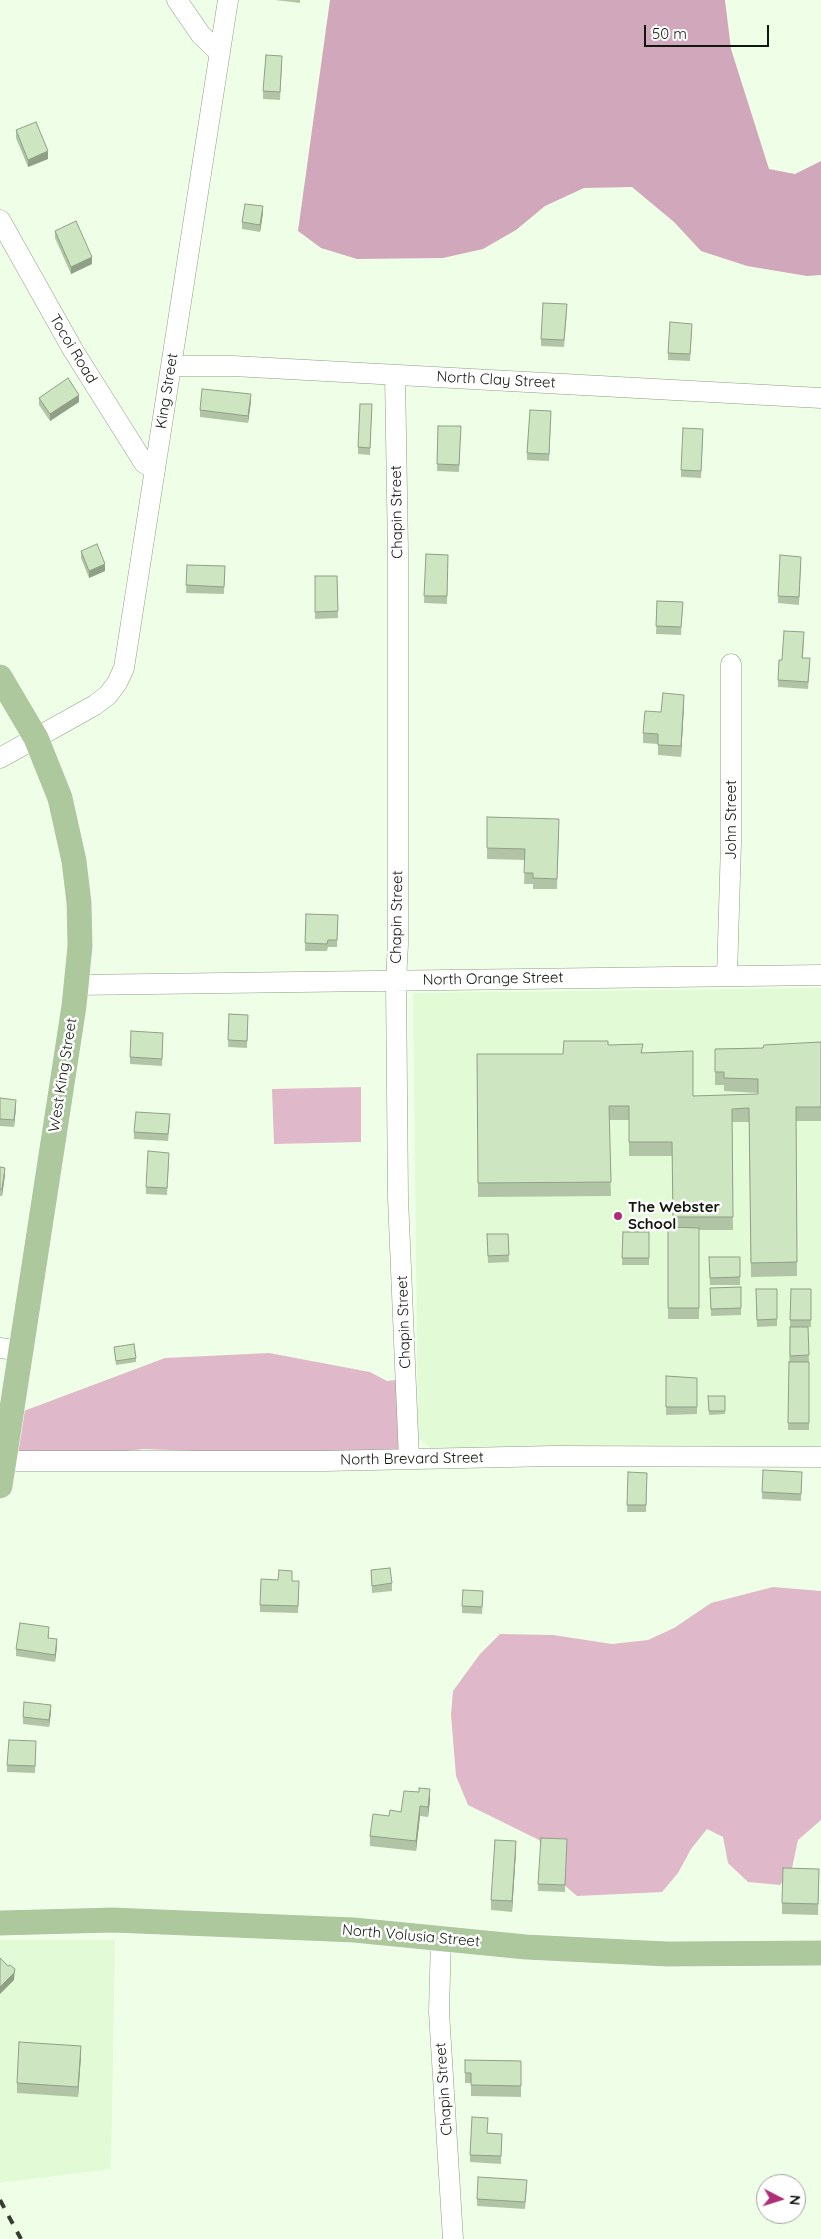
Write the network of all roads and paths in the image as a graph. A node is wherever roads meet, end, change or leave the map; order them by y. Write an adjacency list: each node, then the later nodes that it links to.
1 (177, 0): 3 (street)
2 (228, 0): 3 (street, King Street)
3 (220, 53): 5 (street, King Street)
4 (0, 220): 8 (street, Tocoi Road)
5 (171, 366): 6 (street, North Clay Street); 8 (street, King Street)
6 (395, 375): 7 (street, North Clay Street); 15 (street, Chapin Street)
7 (821, 398)
8 (155, 470): 11 (street, King Street)
9 (731, 664): 14 (street, John Street)
10 (0, 677): 11 (main road, West King Street)
11 (36, 738): 12 (street, King Street); 16 (main road, West King Street)
12 (0, 758)
13 (821, 975): 14 (street, North Orange Street)
14 (727, 976): 15 (street, North Orange Street)
15 (396, 981): 16 (street, North Orange Street); 19 (street, Chapin Street)
16 (76, 985): 17 (main road, West King Street)
17 (11, 1349): 20 (main road, West King Street)
18 (821, 1456): 19 (street, North Brevard Street)
19 (409, 1460): 20 (street, North Brevard Street)
20 (4, 1461): 21 (main road, West King Street)
21 (0, 1486)
22 (0, 1923): 23 (main road, North Volusia Street)
23 (441, 1938): 24 (main road, North Volusia Street); 25 (street, Chapin Street)
24 (821, 1953)
25 (453, 2239)

